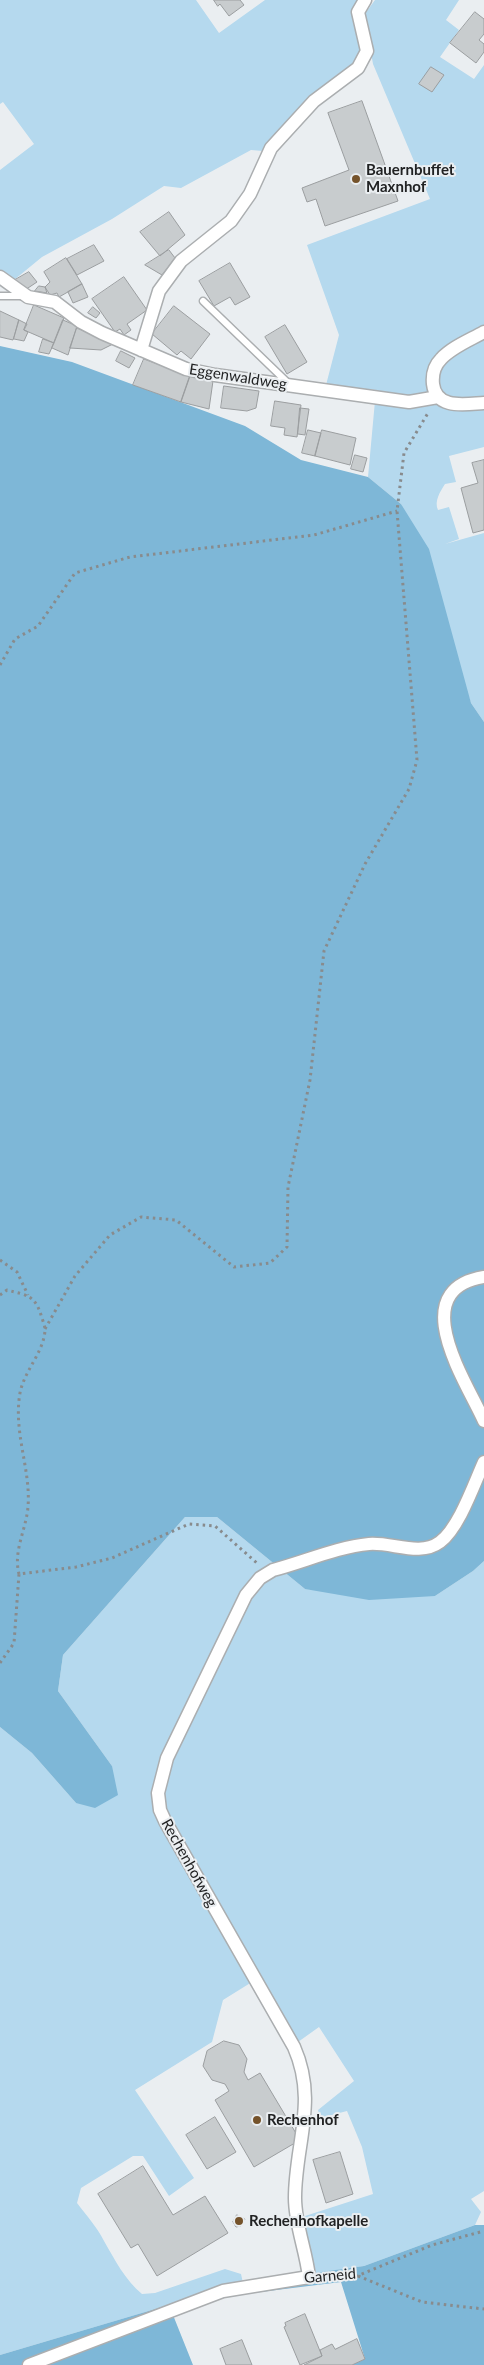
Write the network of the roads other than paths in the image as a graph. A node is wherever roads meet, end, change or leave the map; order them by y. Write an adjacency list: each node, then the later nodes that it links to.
1 (364, 0): 7 (street)
2 (0, 277): 4 (street, Eggenwaldweg)
3 (0, 296): 4 (lane)
4 (28, 296): 7 (street, Eggenwaldweg)
5 (203, 301): 8 (lane)
6 (484, 332): 9 (street)
7 (141, 350): 8 (street, Eggenwaldweg)
8 (291, 385): 9 (street, Eggenwaldweg)
9 (438, 397): 10 (street)
10 (484, 403)
11 (484, 1277): 12 (street)
12 (484, 1421)
13 (484, 1462): 14 (street, Rechenhofweg)
14 (309, 2277): 15 (street, Garneid)
15 (28, 2365)

